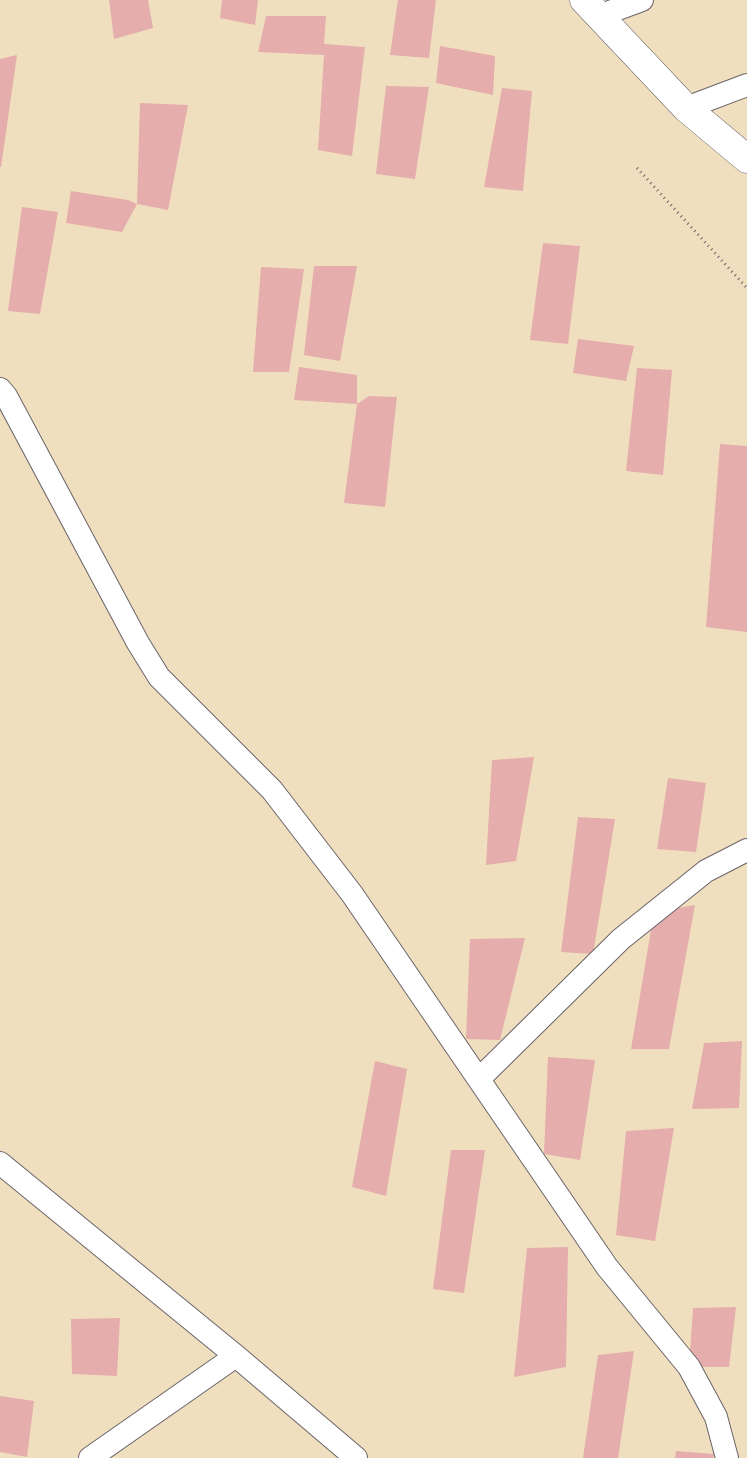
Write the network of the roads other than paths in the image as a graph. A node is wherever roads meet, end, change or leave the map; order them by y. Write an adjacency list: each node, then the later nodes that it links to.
1 (642, 0): 2 (street)
2 (592, 8): 4 (main road)
3 (747, 85): 4 (street)
4 (686, 108): 5 (main road)
5 (747, 159)
6 (0, 389): 8 (street)
7 (747, 850): 8 (street)
8 (479, 1079): 13 (street)
9 (0, 1163): 10 (street)
10 (236, 1356): 11 (street); 12 (street)
11 (90, 1458)
12 (356, 1458)
13 (727, 1458)

